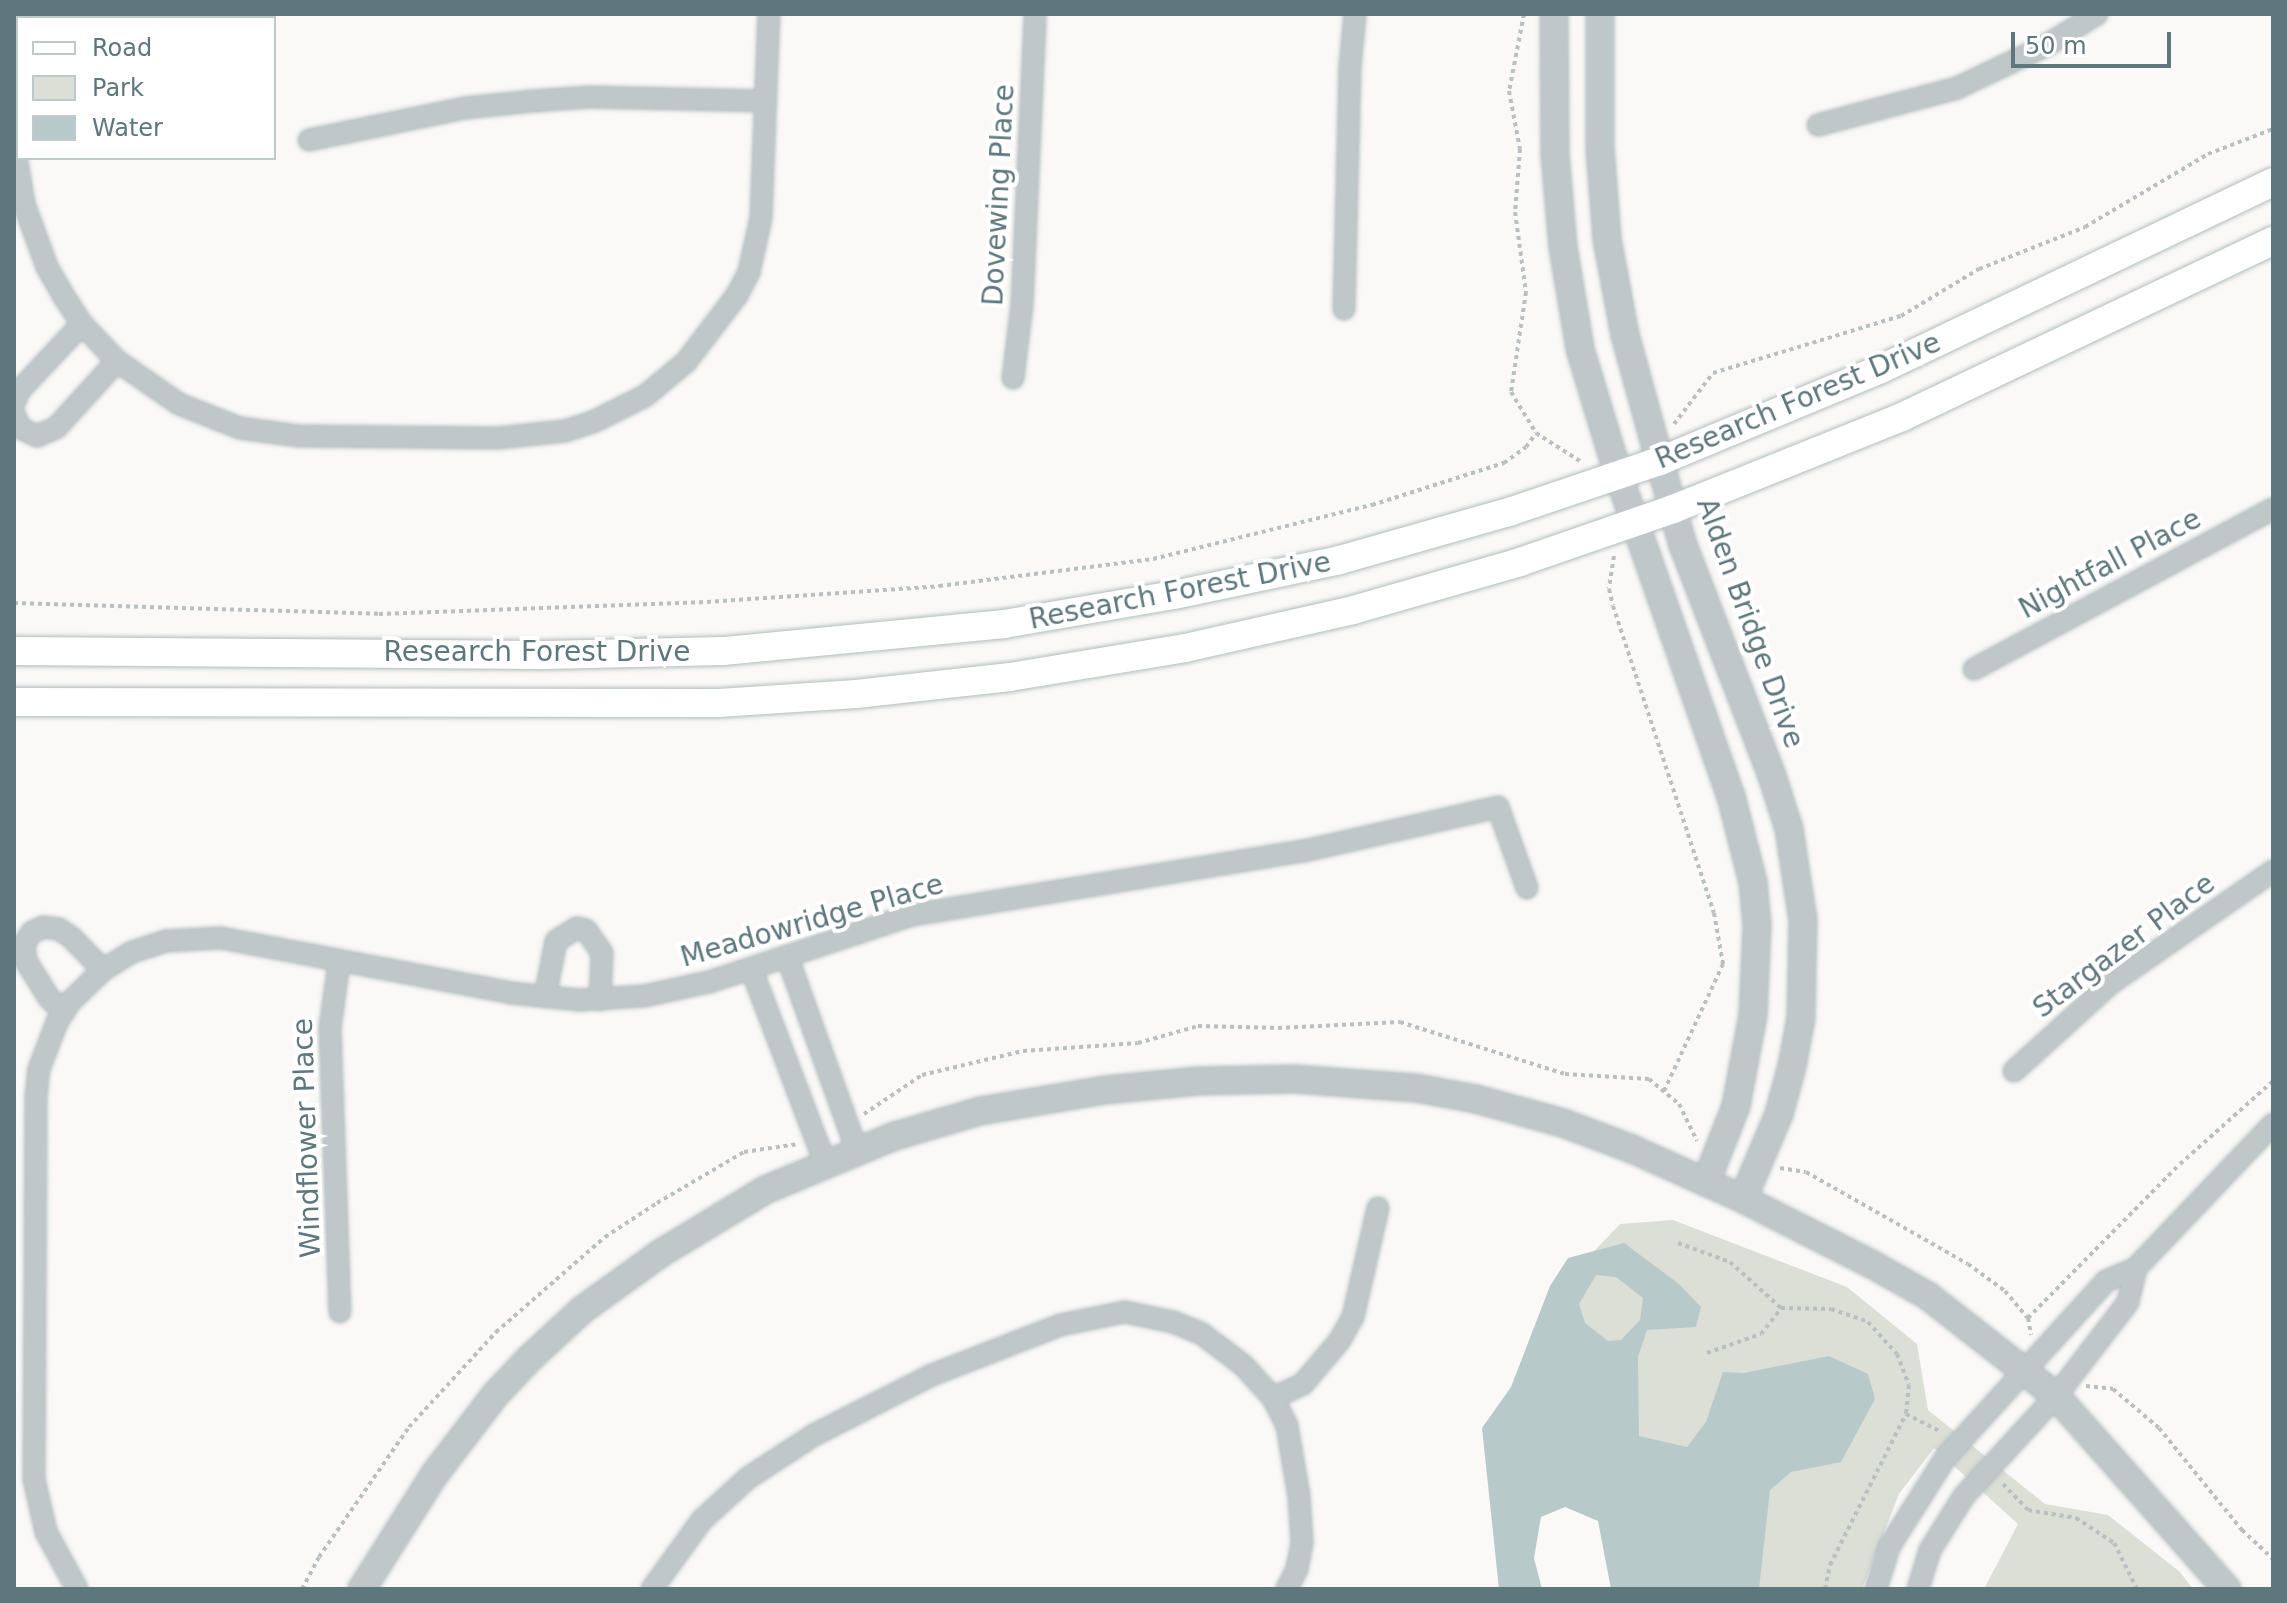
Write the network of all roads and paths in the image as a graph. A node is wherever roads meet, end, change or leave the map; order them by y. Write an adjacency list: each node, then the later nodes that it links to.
1 (769, 14): 8 (street)
2 (1035, 14): 19 (street, Dovewing Place)
3 (1355, 14): 16 (street)
4 (1554, 14): 25 (street)
5 (1600, 14): 23 (street, Alden Bridge Drive)
6 (2097, 14): 9 (street)
7 (16, 82): 12 (street)
8 (765, 101): 11 (street); 18 (street)
9 (1818, 125)
10 (2273, 129): 23 (path)
11 (309, 140)
12 (16, 156)
13 (17, 160): 17 (street)
14 (2273, 182): 23 (main road, Research Forest Drive)
15 (2273, 241): 26 (main road, Research Forest Drive)
16 (1344, 309)
17 (82, 324): 18 (street); 20 (street)
18 (117, 361): 21 (street)
19 (1013, 378)
20 (14, 403)
21 (14, 414)
22 (1536, 433): 29 (path)
23 (1657, 448): 25 (main road, Research Forest Drive); 26 (street, Alden Bridge Drive)
24 (1576, 458): 25 (path)
25 (1615, 464): 28 (street); 30 (main road, Research Forest Drive)
26 (1673, 509): 28 (main road, Research Forest Drive); 50 (street, Alden Bridge Drive)
27 (2273, 509): 31 (street, Nightfall Place)
28 (1634, 521): 32 (main road, Research Forest Drive); 48 (street)
29 (14, 603)
30 (14, 651)
31 (1974, 669)
32 (14, 702)
33 (2273, 871): 42 (street, Stargazer Place)
34 (1527, 888): 35 (street, Meadowridge Place)
35 (787, 956): 38 (street, Meadowridge Place); 44 (street)
36 (339, 963): 37 (street, Meadowridge Place); 39 (street, Meadowridge Place); 57 (street, Windflower Place)
37 (105, 968): 41 (street); 41 (street)
38 (751, 968): 40 (street, Meadowridge Place); 46 (street)
39 (545, 997): 40 (street, Meadowridge Place); 40 (street)
40 (600, 1000)
41 (64, 1012): 67 (street)
42 (2014, 1071)
43 (2273, 1081): 58 (path)
44 (847, 1122): 47 (street); 48 (path)
45 (2273, 1124): 55 (street)
46 (815, 1138): 49 (street); 68 (path)
47 (857, 1150): 49 (street); 51 (street)
48 (1717, 1152): 51 (street)
49 (825, 1163): 69 (street)
50 (1757, 1166): 52 (street, Alden Bridge Drive); 58 (path)
51 (1706, 1182): 52 (street)
52 (1743, 1199): 61 (street)
53 (1378, 1208): 64 (street)
54 (1678, 1243): 56 (path)
55 (2136, 1268): 59 (street); 62 (street)
56 (1781, 1308): 60 (path); 65 (path)
57 (340, 1312)
58 (2028, 1318): 59 (path)
59 (2044, 1351): 61 (street)
60 (1707, 1353)
61 (2026, 1371): 63 (street); 72 (street)
62 (2072, 1375): 63 (street); 66 (path)
63 (2056, 1396): 73 (street); 74 (street)
64 (1273, 1398): 70 (street); 71 (street)
65 (1906, 1414)
66 (2273, 1559)
67 (70, 1586)
68 (302, 1589)
69 (362, 1589)
70 (652, 1589)
71 (1287, 1589)
72 (1876, 1589)
73 (1918, 1589)
74 (2227, 1589)

